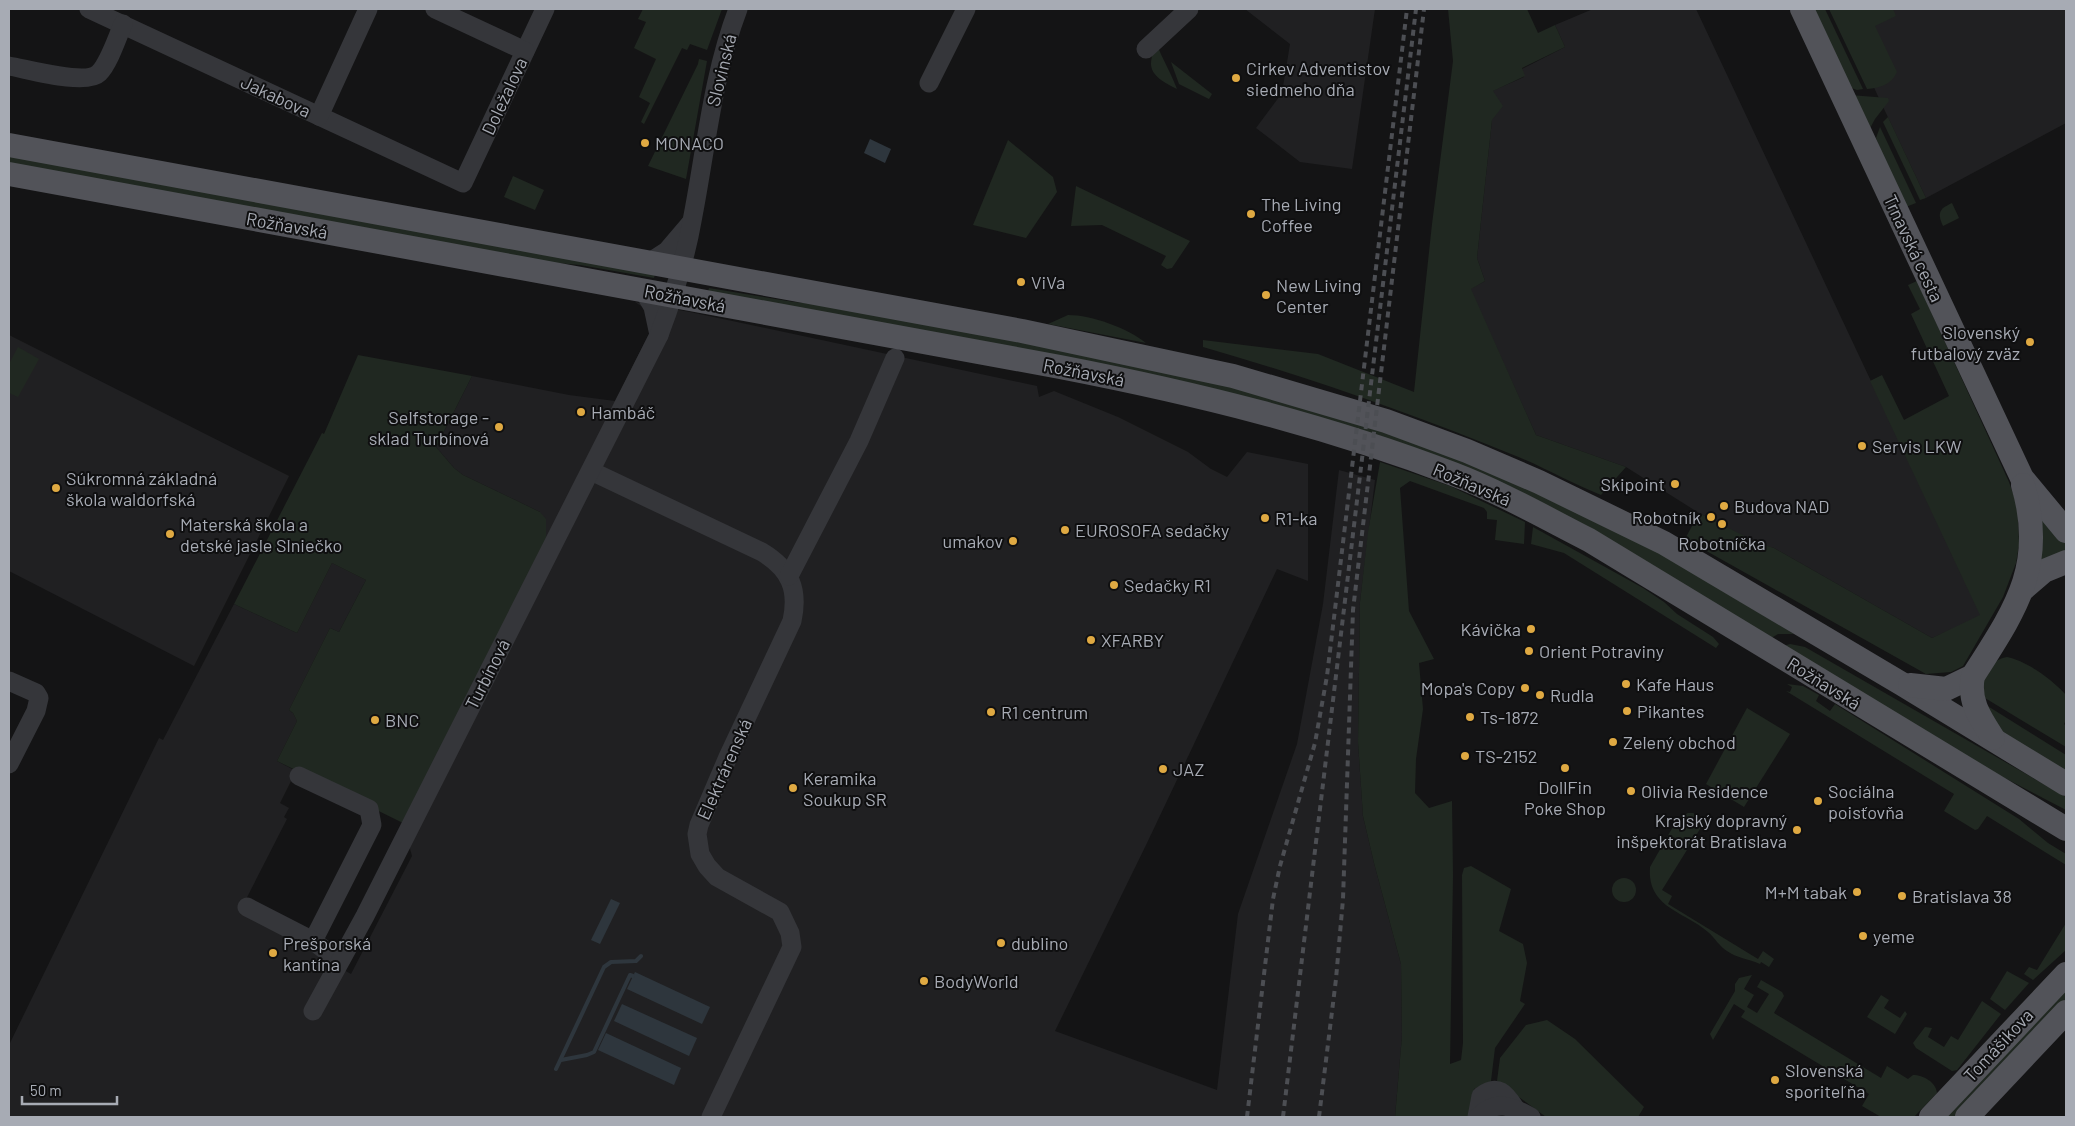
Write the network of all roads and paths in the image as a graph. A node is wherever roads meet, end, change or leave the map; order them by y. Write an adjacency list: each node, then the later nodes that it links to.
1 (89, 9): 9 (street, Jakabova)
2 (368, 9): 14 (street)
3 (435, 9): 11 (street)
4 (545, 9): 11 (street, Doležalova)
5 (738, 9): 18 (street, Slovinská)
6 (966, 9): 13 (street)
7 (1189, 9): 10 (street)
8 (1802, 9): 27 (main road, Trnavská cesta)
9 (123, 24): 12 (street); 14 (street, Jakabova)
10 (1146, 49)
11 (525, 50): 17 (street, Doležalova)
12 (9, 66)
13 (929, 83)
14 (319, 116): 17 (street, Jakabova)
15 (9, 144): 19 (main road, Rožňavská)
16 (9, 174): 22 (main road, Rožňavská)
17 (463, 183)
18 (692, 222): 19 (street); 20 (street, Slovinská); 21 (street, Slovinská)
19 (650, 262): 20 (main road, Rožňavská)
20 (682, 268): 21 (main road, Rožňavská); 23 (street, Slovinská)
21 (720, 276): 34 (main road, Rožňavská)
22 (643, 290): 23 (main road, Rožňavská); 24 (street)
23 (674, 295): 24 (street, Turbínová); 39 (main road, Rožňavská)
24 (659, 335): 26 (street, Turbínová)
25 (895, 358): 30 (street)
26 (590, 471): 30 (street); 42 (street, Turbínová)
27 (2022, 478): 28 (main road, Trnavská cesta); 31 (main road)
28 (2066, 531)
29 (2066, 562): 31 (main road)
30 (789, 576): 48 (street, Elektrárenská)
31 (2023, 589): 32 (main road)
32 (1973, 676): 34 (main road); 35 (main road)
33 (9, 681): 36 (street)
34 (1902, 684): 35 (main road, Rožňavská)
35 (1995, 741): 38 (main road, Rožňavská)
36 (9, 764)
37 (299, 776): 41 (street)
38 (2066, 784)
39 (2066, 829)
40 (247, 907): 41 (street)
41 (313, 940): 42 (street)
42 (341, 959): 44 (street, Turbínová)
43 (2066, 974): 49 (main road, Tomášikova)
44 (313, 1011)
45 (2066, 1012): 50 (main road, Tomášikova)
46 (1480, 1111): 47 (street)
47 (1523, 1113)
48 (711, 1117)
49 (1931, 1117)
50 (1967, 1117)

